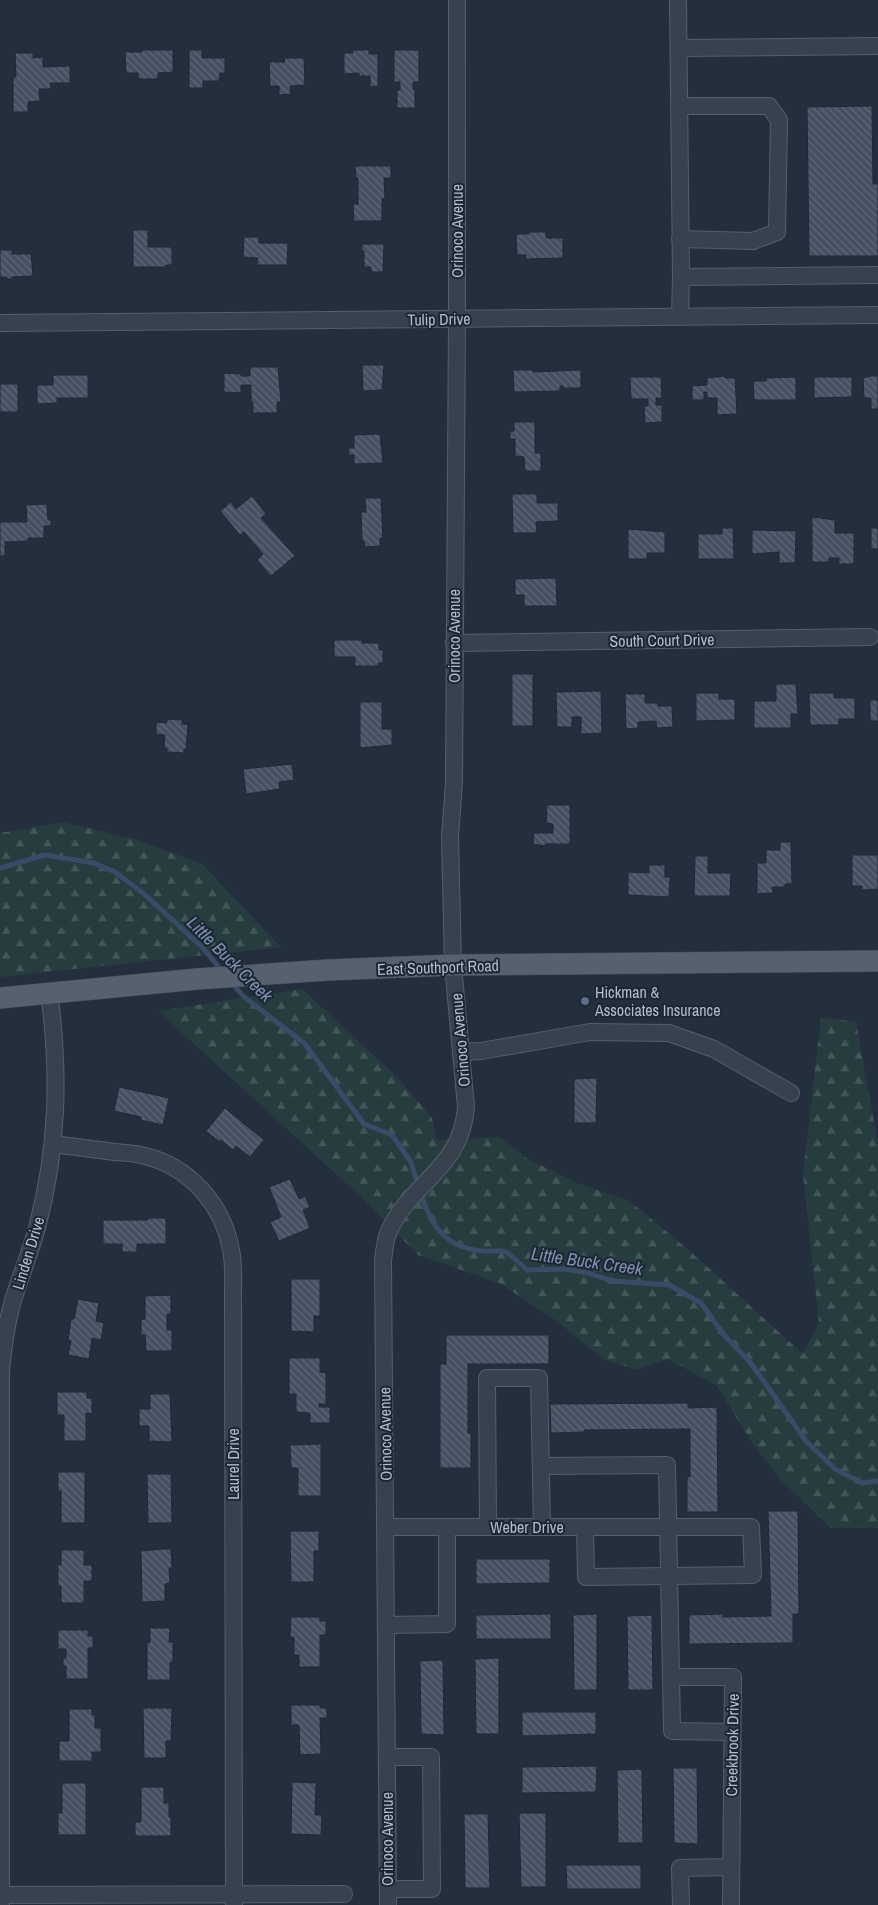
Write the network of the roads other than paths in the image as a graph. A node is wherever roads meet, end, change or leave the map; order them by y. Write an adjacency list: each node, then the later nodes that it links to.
1 (457, 0): 11 (street, Orinoco Avenue)
2 (678, 0): 4 (street)
3 (878, 46): 4 (street)
4 (679, 48): 5 (street)
5 (679, 106): 6 (street); 6 (street)
6 (680, 239): 8 (street)
7 (878, 275): 8 (street)
8 (681, 277): 10 (street)
9 (878, 315): 10 (street, Tulip Drive)
10 (680, 317): 11 (street, Tulip Drive)
11 (457, 319): 12 (street, Tulip Drive); 14 (street, Orinoco Avenue)
12 (0, 323)
13 (870, 637): 14 (street, South Court Drive)
14 (454, 643): 16 (street, Orinoco Avenue)
15 (878, 961): 16 (main road, East Southport Road)
16 (453, 965): 17 (main road, East Southport Road); 19 (street, Orinoco Avenue)
17 (49, 992): 18 (main road, East Southport Road); 21 (street, Linden Drive)
18 (0, 998)
19 (461, 1052): 20 (street); 24 (street, Orinoco Avenue)
20 (792, 1093)
21 (53, 1144): 22 (street, Linden Drive); 39 (street, Laurel Drive)
22 (0, 1411): 38 (street, Linden Drive)
23 (541, 1466): 26 (street); 27 (street); 29 (street)
24 (386, 1527): 25 (street, Weber Drive); 31 (street, Orinoco Avenue)
25 (447, 1527): 26 (street, Weber Drive); 31 (street)
26 (488, 1527): 27 (street, Weber Drive)
27 (542, 1527): 28 (street, Weber Drive)
28 (585, 1527): 29 (street, Weber Drive); 30 (street)
29 (668, 1528): 30 (street); 30 (street, Weber Drive)
30 (669, 1576): 32 (street)
31 (386, 1625): 34 (street, Orinoco Avenue)
32 (671, 1677): 33 (street); 33 (street, Creekbrook Drive)
33 (732, 1732): 35 (street, Creekbrook Drive)
34 (387, 1757): 37 (street, Orinoco Avenue); 37 (street)
35 (731, 1867): 40 (street); 41 (street, Creekbrook Drive)
36 (344, 1894): 39 (street)
37 (388, 1897)
38 (1, 1898): 39 (street)
39 (234, 1900)
40 (681, 1905)
41 (731, 1905)

